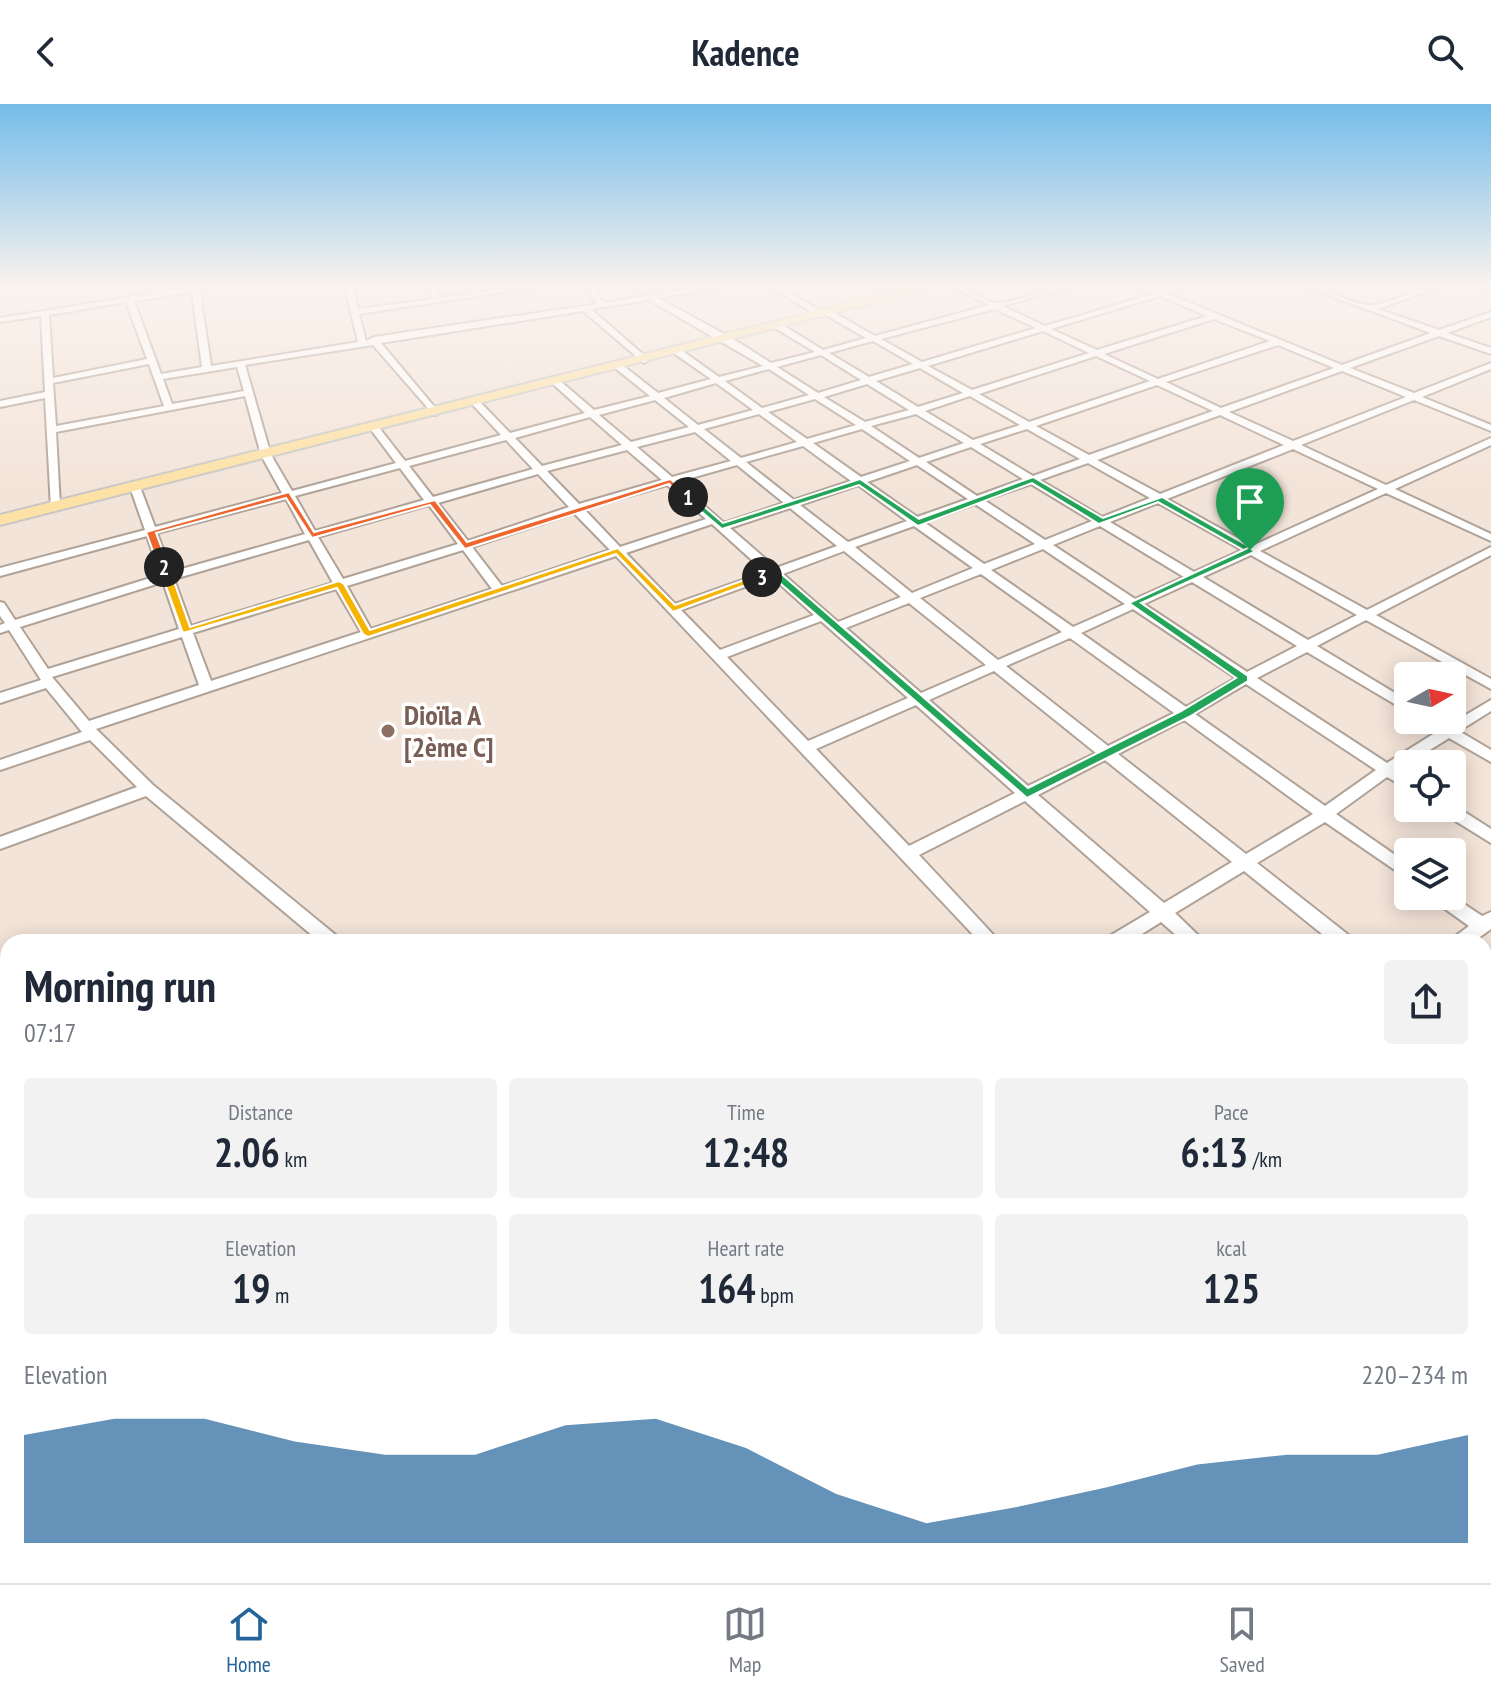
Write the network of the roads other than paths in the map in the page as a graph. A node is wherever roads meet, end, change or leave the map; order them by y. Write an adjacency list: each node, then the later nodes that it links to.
1 (47, 353): 28 (street)
2 (149, 353): 18 (street)
3 (205, 353): 25 (street)
4 (295, 353): 19 (street)
5 (385, 353): 43 (street)
6 (636, 353): 17 (street)
7 (674, 353): 17 (main road)
8 (679, 353): 29 (street)
9 (749, 353): 23 (street)
10 (822, 353): 23 (street); 27 (street)
11 (899, 353): 20 (street)
12 (960, 353): 20 (street)
13 (1095, 353): 31 (street); 33 (street)
14 (1244, 353): 31 (street)
15 (1305, 353): 24 (street)
16 (1384, 353): 24 (street)
17 (644, 360): 21 (main road)
18 (152, 361): 26 (street); 28 (street)
19 (240, 362): 25 (street); 32 (street)
20 (921, 365): 27 (street); 33 (street)
21 (618, 366): 30 (main road); 36 (street)
22 (1491, 366): 37 (street)
23 (770, 367): 29 (street); 35 (street)
24 (1343, 368): 37 (street); 44 (street)
25 (207, 369): 26 (street)
26 (158, 377): 40 (street)
27 (868, 380): 35 (street); 41 (street)
28 (49, 381): 34 (street)
29 (719, 381): 36 (street); 42 (street)
30 (556, 382): 38 (main road); 45 (street)
31 (1157, 382): 44 (street); 46 (street)
32 (249, 393): 40 (street); 58 (street)
33 (971, 393): 41 (street); 46 (street)
34 (49, 394): 39 (street); 50 (street)
35 (816, 396): 42 (street); 47 (street)
36 (656, 397): 45 (street); 51 (street)
37 (1415, 397): 49 (street); 56 (street)
38 (474, 401): 43 (main road); 52 (street)
39 (0, 404)
40 (169, 408): 50 (street)
41 (918, 410): 47 (street); 54 (street)
42 (761, 411): 51 (street); 55 (street)
43 (434, 412): 48 (main road)
44 (1221, 412): 56 (street); 59 (street)
45 (593, 414): 52 (street); 57 (street)
46 (1027, 425): 54 (street); 59 (street)
47 (864, 426): 55 (street); 60 (street)
48 (374, 427): 58 (main road); 62 (street)
49 (1491, 428)
50 (51, 430): 74 (street)
51 (696, 430): 57 (street); 61 (street)
52 (508, 437): 62 (street); 63 (street)
53 (1491, 441): 68 (street)
54 (972, 443): 60 (street); 64 (street)
55 (806, 444): 61 (street); 66 (street)
56 (1293, 445): 68 (street); 70 (street)
57 (630, 447): 63 (street); 65 (street)
58 (266, 455): 67 (main road); 69 (street)
59 (1089, 459): 64 (street); 70 (street)
60 (918, 462): 66 (street); 71 (street)
61 (739, 464): 65 (street); 73 (street)
62 (404, 465): 69 (street); 72 (street)
63 (540, 470): 72 (street); 75 (street)
64 (1033, 480): 71 (street); 77 (street)
65 (670, 481): 75 (street); 78 (street)
66 (860, 482): 73 (street); 79 (street)
67 (135, 487): 74 (main road); 80 (street)
68 (1385, 489): 82 (street); 86 (street)
69 (289, 495): 80 (street); 81 (street)
70 (1159, 499): 77 (street); 86 (street)
71 (977, 501): 79 (street); 84 (street)
72 (432, 502): 81 (street); 83 (street)
73 (791, 503): 78 (street); 85 (street)
74 (55, 506): 76 (main road)
75 (577, 508): 83 (street); 88 (street)
76 (0, 520)
77 (1102, 522): 84 (street); 92 (street)
78 (718, 523): 88 (street); 91 (street)
79 (918, 523): 85 (street); 89 (street)
80 (151, 532): 90 (street); 93 (street)
81 (312, 535): 93 (street); 94 (street)
82 (1491, 538)
83 (465, 546): 94 (street); 95 (street)
84 (1047, 546): 89 (street); 97 (street)
85 (846, 547): 91 (street); 96 (street)
86 (1250, 550): 92 (street); 100 (street)
87 (1491, 550): 100 (street)
88 (618, 551): 95 (street); 99 (street)
89 (984, 571): 96 (street); 105 (street)
90 (0, 572)
91 (775, 573): 99 (street); 101 (street)
92 (1192, 576): 97 (street); 107 (street)
93 (167, 577): 102 (street); 104 (street)
94 (339, 584): 104 (street); 106 (street)
95 (500, 591): 106 (street)
96 (910, 598): 103 (street); 109 (street)
97 (1134, 603): 105 (street); 111 (street)
98 (0, 606): 102 (street)
99 (673, 609): 108 (street)
100 (1367, 615): 107 (street); 112 (street)
101 (824, 616): 103 (street); 108 (street)
102 (6, 627): 110 (street)
103 (837, 627): 115 (street)
104 (186, 631): 110 (street); 113 (street)
105 (1071, 633): 109 (street); 118 (street)
106 (368, 634): 113 (street)
107 (1307, 646): 111 (street); 116 (street)
108 (718, 656): 123 (street)
109 (995, 665): 115 (street); 124 (street)
110 (46, 678): 114 (street); 120 (street)
111 (1244, 679): 118 (street); 127 (street)
112 (1491, 685)
113 (206, 687): 120 (street)
114 (0, 698)
115 (919, 699): 123 (street); 130 (street)
116 (1394, 699)
117 (1491, 705): 119 (street)
118 (1185, 714): 124 (street); 131 (street)
119 (1466, 720)
120 (90, 730): 126 (street); 129 (street)
121 (1444, 734): 127 (street)
122 (1454, 734): 125 (street)
123 (806, 748): 135 (street)
124 (1105, 752): 130 (street); 136 (street)
125 (1491, 757)
126 (0, 765)
127 (1386, 770): 128 (street); 131 (street)
128 (1394, 775)
129 (148, 789): 134 (street); 141 (street)
130 (1027, 794): 135 (street); 139 (street)
131 (1325, 814): 136 (street); 137 (street)
132 (1466, 821): 133 (street)
133 (1491, 837)
134 (0, 843)
135 (907, 854): 142 (street)
136 (1243, 862): 139 (street); 145 (street)
137 (1394, 863)
138 (1465, 910): 140 (street)
139 (1162, 912): 143 (street); 144 (street)
140 (1486, 922)
141 (322, 934)
142 (983, 934)
143 (1127, 934)
144 (1187, 934)
145 (1335, 934)

